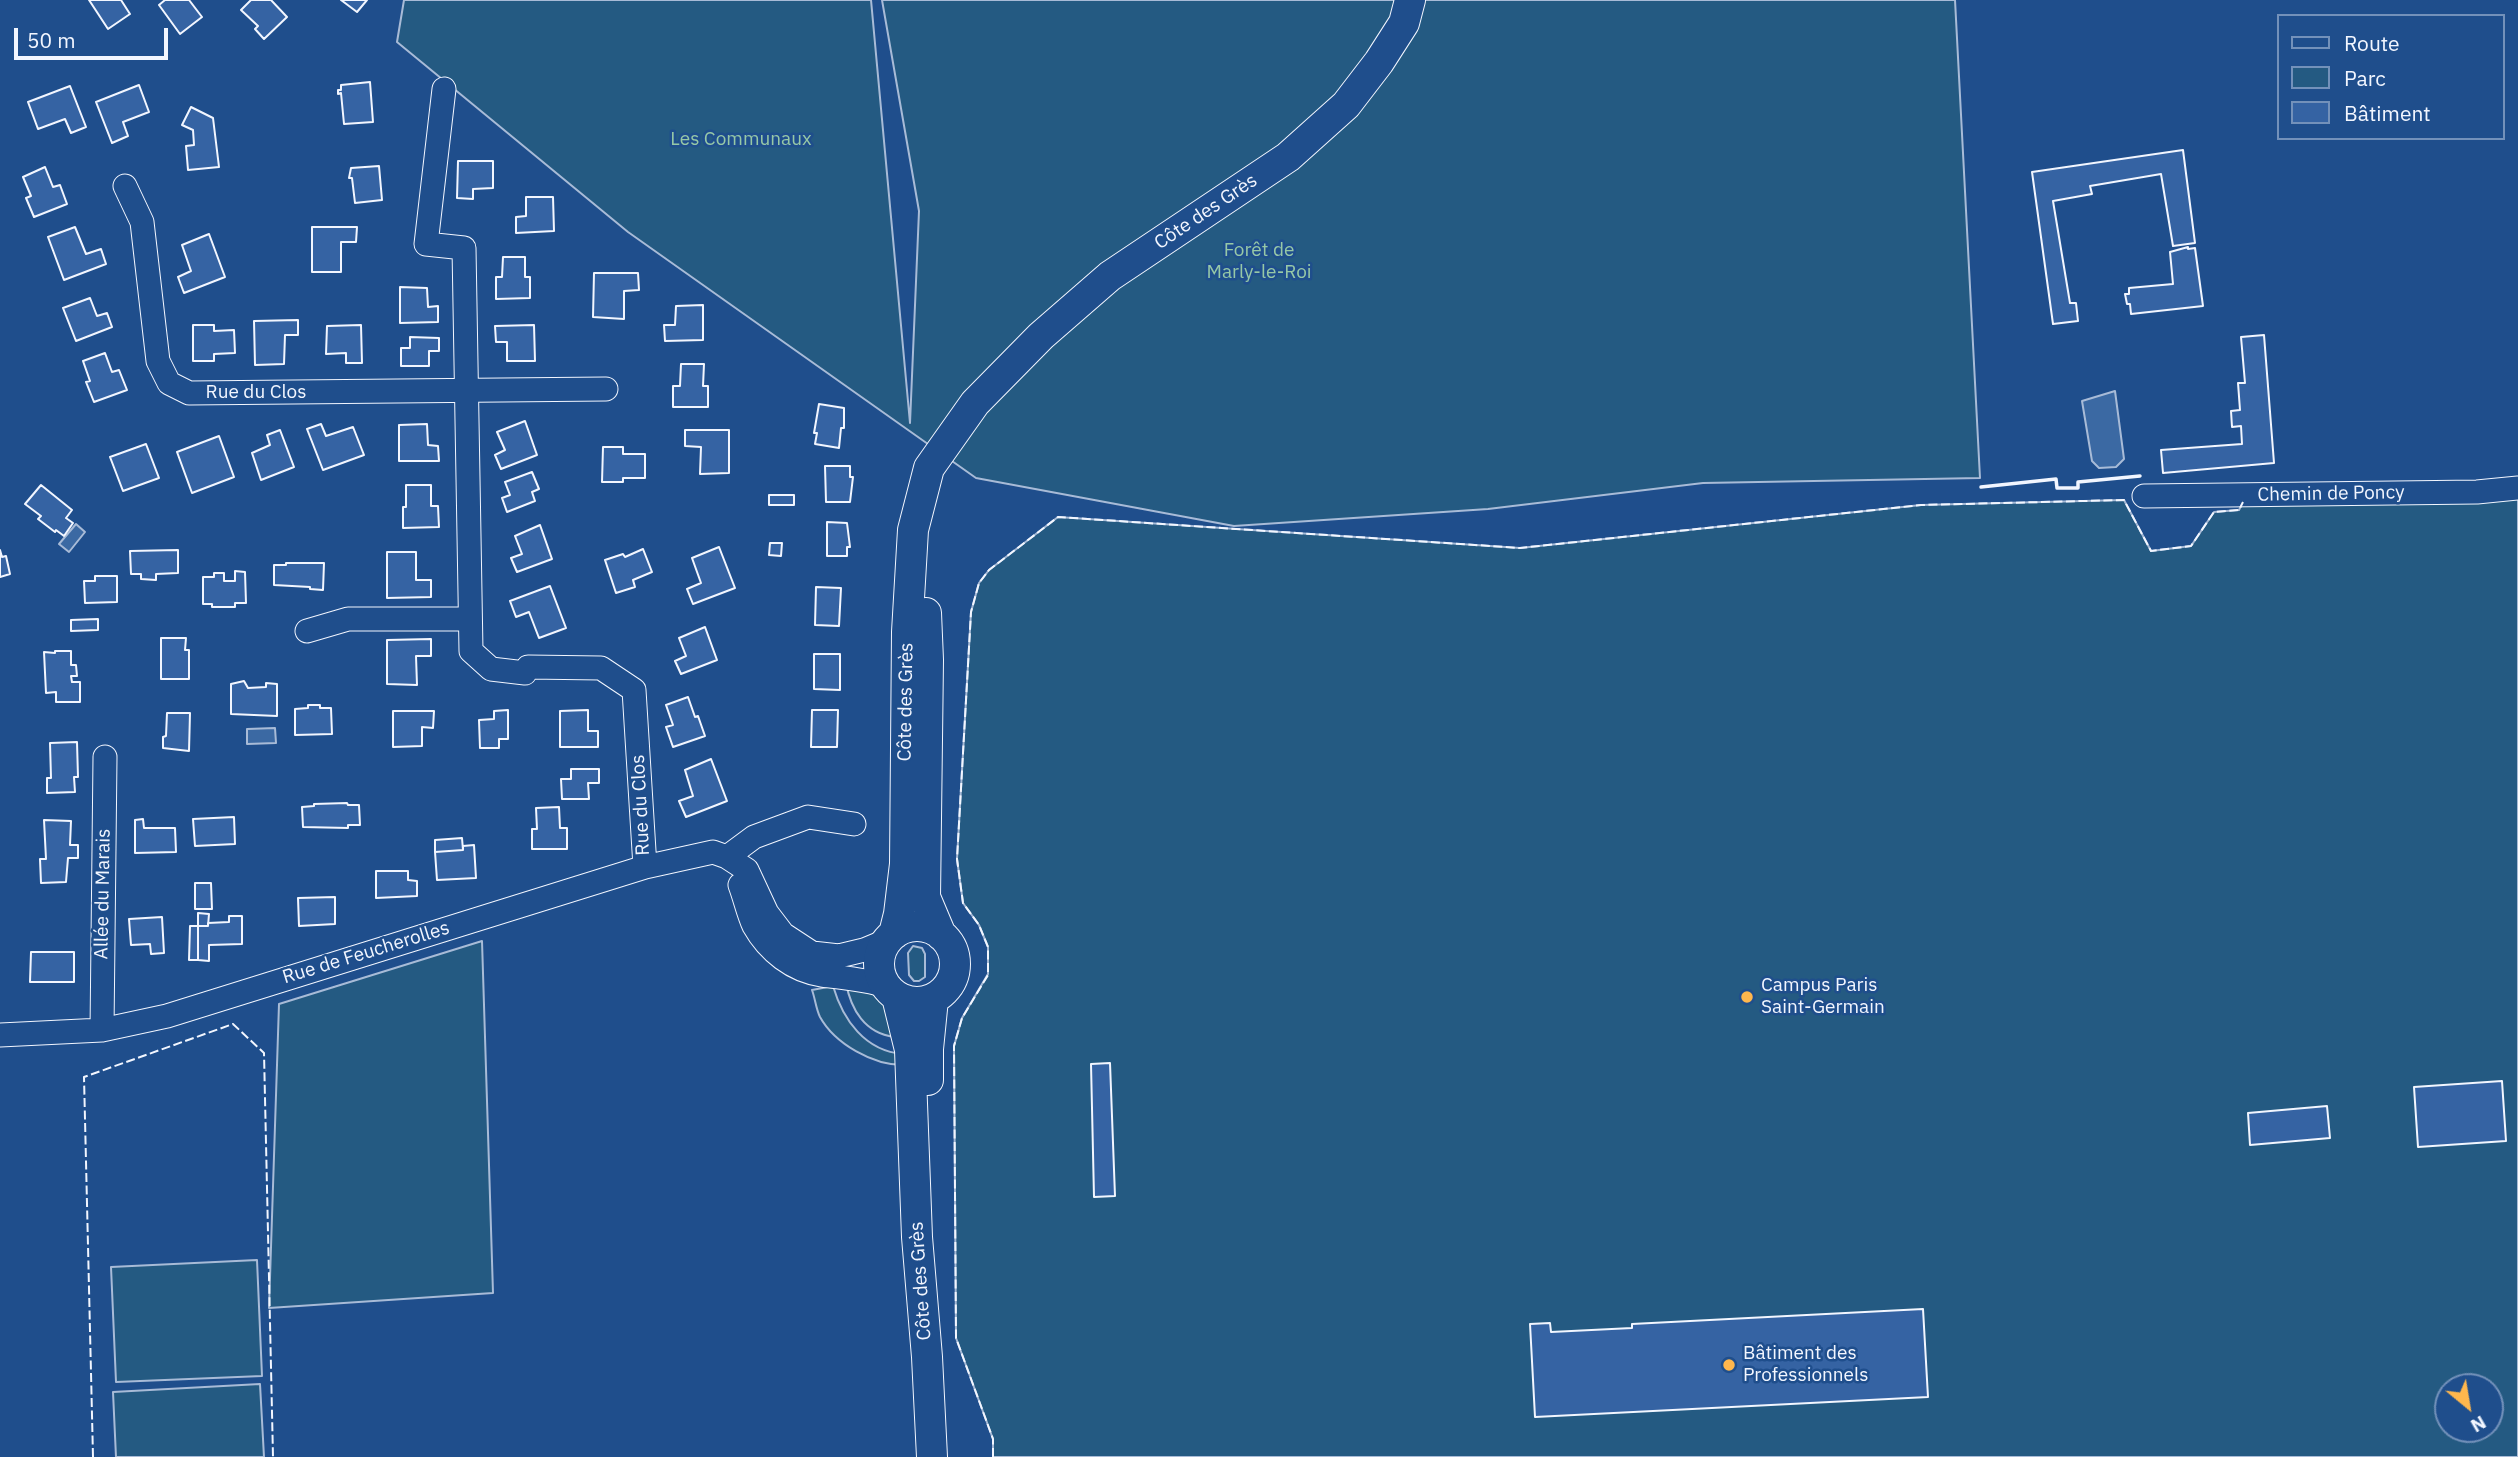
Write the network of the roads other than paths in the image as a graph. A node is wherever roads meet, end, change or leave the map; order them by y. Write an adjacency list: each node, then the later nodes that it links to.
1 (1410, 0): 6 (main road, Côte des Grès)
2 (444, 89): 5 (street, Rue du Clos)
3 (125, 186): 5 (street, Rue du Clos)
4 (606, 389): 5 (street, Rue du Clos)
5 (465, 392): 9 (street, Rue du Clos)
6 (975, 402): 15 (main road, Côte des Grès); 16 (main road, Côte des Grès)
7 (2518, 488): 8 (street, Chemin de Poncy)
8 (2144, 495)
9 (470, 619): 10 (street); 14 (street, Rue du Clos)
10 (307, 631)
11 (105, 757): 19 (street, Allée du Marais)
12 (854, 824): 13 (street)
13 (730, 860): 14 (street, Rue de Feucherolles); 16 (street); 17 (street)
14 (645, 867): 19 (street, Rue de Feucherolles)
15 (941, 935): 16 (main road); 18 (main road)
16 (891, 937): 17 (main road)
17 (891, 991): 18 (main road); 21 (main road, Côte des Grès)
18 (933, 999): 21 (main road, Côte des Grès)
19 (102, 1030): 20 (street, Rue de Feucherolles)
20 (0, 1035)
21 (927, 1357): 22 (main road, Côte des Grès)
22 (932, 1457)

